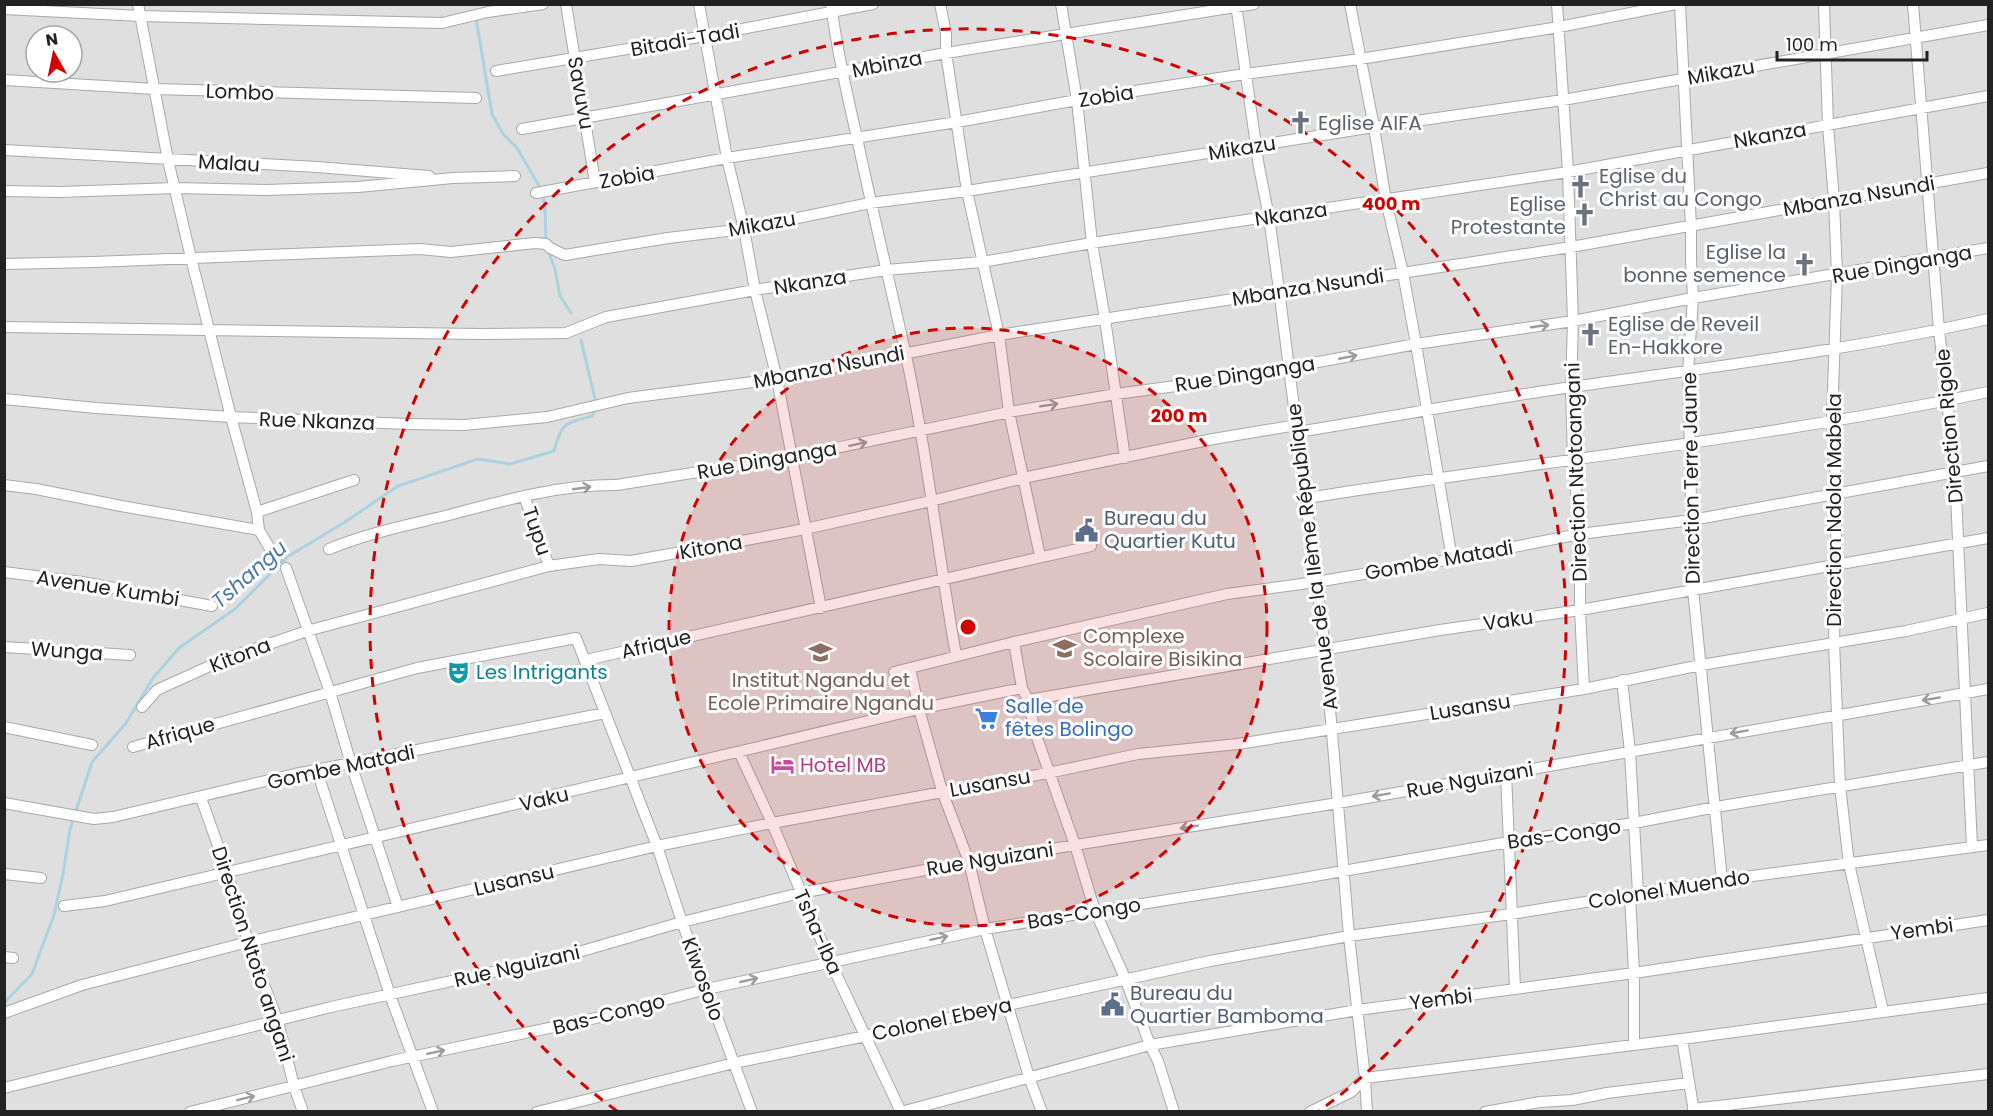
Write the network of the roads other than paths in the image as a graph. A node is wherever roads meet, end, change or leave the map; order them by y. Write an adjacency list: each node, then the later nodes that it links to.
1 (138, 4): 17 (street)
2 (543, 4): 17 (street)
3 (566, 4): 25 (street, Savuvu)
4 (699, 4): 21 (street)
5 (873, 4): 15 (street, Bitadi-Tadi)
6 (940, 4): 23 (street)
7 (1061, 4): 20 (street)
8 (1254, 4): 14 (street, Mbinza)
9 (1350, 4): 26 (street)
10 (1557, 4): 19 (street, Direction Ntotoangani)
11 (1678, 4): 19 (street, Zobia); 30 (street, Direction Terre Jaune)
12 (1824, 4): 24 (street, Direction Ndola Mabela)
13 (1913, 4): 22 (street, Direction Rigole)
14 (1236, 6): 20 (street, Mbinza); 29 (street, Avenue de la IIème République)
15 (832, 8): 21 (street, Bitadi-Tadi); 28 (street)
16 (4, 9): 17 (street)
17 (141, 16): 32 (street)
18 (1989, 25): 22 (street, Mikazu)
19 (1559, 27): 26 (street, Zobia); 37 (street, Direction Ntotoangani)
20 (1066, 33): 23 (street, Mbinza); 36 (street)
21 (705, 36): 25 (street, Bitadi-Tadi); 33 (street)
22 (1916, 38): 24 (street, Mikazu); 38 (street, Direction Rigole)
23 (946, 53): 28 (street, Mbinza); 40 (street)
24 (1826, 53): 30 (street, Mikazu); 41 (street, Direction Ndola Mabela)
25 (575, 59): 27 (street, Bitadi-Tadi); 39 (street, Savuvu)
26 (1360, 59): 29 (street, Zobia); 42 (street)
27 (496, 71)
28 (842, 72): 33 (street, Mbinza); 44 (street)
29 (1245, 74): 36 (street, Zobia); 45 (street, Avenue de la IIème République)
30 (1685, 78): 37 (street, Mikazu); 47 (street, Direction Terre Jaune)
31 (4, 80): 32 (street, Lombo)
32 (155, 89): 35 (street, Lombo); 49 (street)
33 (716, 95): 39 (street, Mbinza); 48 (street)
34 (1989, 96): 38 (street, Nkanza)
35 (476, 98)
36 (1077, 100): 40 (street, Zobia); 50 (street)
37 (1563, 100): 42 (street, Mikazu); 51 (street, Direction Ntotoangani)
38 (1921, 108): 41 (street, Nkanza); 56 (street, Direction Rigole)
39 (585, 118): 43 (street, Mbinza); 55 (street, Savuvu)
40 (957, 122): 44 (street, Zobia); 59 (street)
41 (1828, 125): 47 (street, Nkanza); 62 (street, Direction Ndola Mabela)
42 (1374, 127): 45 (street, Mikazu); 61 (street)
43 (522, 129)
44 (857, 139): 48 (street, Zobia); 63 (street)
45 (1256, 145): 50 (street, Mikazu); 64 (street, Avenue de la IIème République)
46 (4, 150): 49 (street, Malau)
47 (1688, 150): 51 (street, Nkanza); 65 (street, Direction Terre Jaune)
48 (727, 158): 55 (street, Zobia); 66 (street)
49 (168, 160): 54 (street, Malau); 57 (street)
50 (1085, 172): 59 (street, Mikazu); 67 (street)
51 (1568, 172): 61 (street, Nkanza); 68 (street, Direction Ntotoangani)
52 (1989, 173): 56 (street, Mbanza Nsundi)
53 (515, 176): 54 (street)
54 (453, 178): 57 (street)
55 (595, 183): 60 (street, Zobia)
56 (1928, 184): 62 (street, Mbanza Nsundi); 71 (street, Direction Rigole)
57 (175, 188): 58 (street); 70 (street)
58 (4, 191)
59 (967, 191): 63 (street, Mikazu); 72 (street)
60 (536, 193)
61 (1386, 201): 64 (street, Nkanza); 75 (street)
62 (1834, 201): 65 (street, Mbanza Nsundi); 76 (street, Direction Ndola Mabela)
63 (870, 203): 66 (street, Mikazu); 74 (street)
64 (1269, 217): 67 (street, Nkanza); 78 (street, Avenue de la IIème République)
65 (1692, 227): 68 (street, Mbanza Nsundi); 79 (street, Direction Terre Jaune)
66 (744, 229): 70 (street, Mikazu); 77 (street)
67 (1092, 243): 72 (street, Nkanza); 80 (street)
68 (1571, 247): 75 (street, Mbanza Nsundi); 82 (street, Direction Ntotoangani)
69 (1989, 248): 71 (street, Rue Dinganga)
70 (191, 258): 73 (street); 84 (street)
71 (1934, 259): 76 (street, Rue Dinganga); 85 (street, Direction Rigole)
72 (982, 262): 74 (street, Nkanza); 86 (street)
73 (4, 264)
74 (886, 270): 77 (street, Nkanza); 89 (street)
75 (1402, 273): 78 (street, Mbanza Nsundi); 87 (street)
76 (1837, 275): 79 (street, Rue Dinganga); 88 (street, Direction Ndola Mabela)
77 (754, 290): 84 (street, Nkanza); 92 (street)
78 (1279, 290): 80 (street, Mbanza Nsundi); 90 (street, Avenue de la IIème République)
79 (1693, 298): 82 (street, Rue Dinganga); 91 (street, Direction Terre Jaune)
80 (1105, 319): 86 (street, Mbanza Nsundi); 95 (street)
81 (1989, 319): 85 (street, Kitona)
82 (1573, 321): 87 (street, Rue Dinganga, one-way to 82); 93 (street, Direction Ntotoangani)
83 (4, 327): 84 (street, Nkanza)
84 (209, 328): 101 (street)
85 (1939, 330): 88 (street, Kitona); 98 (street, Direction Rigole)
86 (999, 334): 89 (street, Mbanza Nsundi); 99 (street)
87 (1416, 344): 90 (street, Rue Dinganga, one-way to 87); 100 (street)
88 (1834, 348): 91 (street, Kitona); 102 (street, Direction Ndola Mabela)
89 (905, 352): 92 (street, Mbanza Nsundi); 104 (street)
90 (1290, 368): 95 (street, Rue Dinganga); 103 (street, Avenue de la IIème République)
91 (1688, 372): 93 (street, Kitona); 105 (street, Direction Terre Jaune)
92 (777, 379): 96 (street, Mbanza Nsundi); 106 (street)
93 (1571, 387): 100 (street, Kitona); 108 (street, Direction Ntotoangani)
94 (1989, 392): 98 (street)
95 (1116, 394): 99 (street, Rue Dinganga, one-way to 95); 107 (street)
96 (628, 398): 101 (street, Rue Nkanza)
97 (4, 399): 101 (street, Rue Nkanza)
98 (1948, 400): 102 (street); 110 (street, Direction Rigole)
99 (1009, 412): 104 (street, Rue Dinganga); 111 (street)
100 (1426, 412): 103 (street, Kitona); 112 (street)
101 (231, 417): 119 (street)
102 (1832, 421): 105 (street); 115 (street, Direction Ndola Mabela)
103 (1298, 428): 107 (street, Kitona); 117 (street, Avenue de la IIème République)
104 (921, 431): 106 (street, Rue Dinganga, one-way to 104); 118 (street)
105 (1691, 442): 108 (street); 120 (street, Direction Terre Jaune)
106 (792, 457): 116 (street, Rue Dinganga, one-way to 106); 121 (street)
107 (1125, 458): 111 (street, Kitona)
108 (1573, 461): 112 (street); 123 (street, Direction Ntotoangani)
109 (1989, 466): 110 (street, Gombe Matadi)
110 (1955, 474): 115 (street, Gombe Matadi); 125 (street, Direction Rigole)
111 (1023, 478): 118 (street, Kitona); 128 (street)
112 (1437, 479): 117 (street); 130 (street)
113 (354, 480): 119 (street)
114 (4, 485): 122 (street)
115 (1838, 495): 120 (street, Gombe Matadi); 132 (street, Direction Ndola Mabela)
116 (524, 496): 127 (street, Rue Dinganga); 131 (street, Tupu)
117 (1307, 498): 136 (street, Avenue de la IIème République)
118 (931, 501): 121 (street, Kitona); 135 (street)
119 (257, 512): 122 (street)
120 (1692, 520): 123 (street, Gombe Matadi); 137 (street, Direction Terre Jaune)
121 (805, 529): 131 (street, Kitona); 139 (street)
122 (260, 530): 129 (street)
123 (1580, 534): 130 (street, Gombe Matadi); 140 (street, Direction Ntotoangani)
124 (1989, 538): 125 (street, Vaku)
125 (1958, 543): 132 (street, Vaku); 142 (street, Direction Rigole)
126 (1091, 546): 128 (street, Afrique)
127 (329, 549)
128 (1040, 556): 135 (street, Afrique)
129 (276, 559)
130 (1452, 560): 136 (street, Gombe Matadi)
131 (549, 566): 143 (street, Kitona)
132 (1835, 566): 137 (street, Vaku); 145 (street, Direction Ndola Mabela)
133 (286, 568): 143 (street)
134 (4, 572): 138 (street, Avenue Kumbi)
135 (942, 578): 139 (street, Afrique); 149 (street)
136 (1316, 582): 144 (street, Gombe Matadi); 147 (street, Avenue de la IIème République)
137 (1693, 590): 140 (street, Vaku); 151 (street, Direction Terre Jaune)
138 (212, 606)
139 (821, 608): 150 (street, Afrique)
140 (1580, 610): 147 (street, Vaku); 156 (street, Direction Ntotoangani)
141 (1989, 614): 142 (street, Lusansu)
142 (1962, 618): 145 (street, Lusansu); 159 (street, Direction Rigole)
143 (307, 631): 158 (street); 161 (street, Kitona)
144 (1014, 642): 149 (street, Gombe Matadi); 155 (street)
145 (1834, 642): 151 (street, Lusansu); 164 (street, Direction Ndola Mabela)
146 (4, 647): 148 (street, Wunga)
147 (1325, 649): 160 (street, Vaku); 166 (street, Avenue de la IIème République)
148 (130, 655)
149 (956, 655): 152 (street, Gombe Matadi)
150 (586, 660): 158 (street, Afrique); 163 (street, Kiwosolo)
151 (1701, 664): 154 (street, Lusansu); 167 (street, Direction Terre Jaune)
152 (910, 668): 153 (street, Gombe Matadi); 162 (street)
153 (894, 672)
154 (1622, 680): 156 (street, Lusansu); 171 (street)
155 (1022, 688): 160 (street); 162 (street, Vaku)
156 (1584, 689): 166 (street, Lusansu)
157 (1989, 689): 159 (street, Rue Nguizani)
158 (330, 692): 169 (street, Afrique); 173 (street)
159 (1965, 693): 164 (street, Rue Nguizani, one-way to 164); 174 (street, Direction Rigole)
160 (1028, 700): 176 (street)
161 (142, 707)
162 (919, 709): 170 (street, Vaku); 180 (street)
163 (605, 713): 173 (street, Gombe Matadi); 178 (street, Kiwosolo)
164 (1836, 716): 167 (street, Rue Nguizani, one-way to 167); 179 (street, Direction Ndola Mabela)
165 (4, 727): 168 (street)
166 (1332, 728): 176 (street, Lusansu); 183 (street, Avenue de la IIème République)
167 (1709, 737): 171 (street, Rue Nguizani); 184 (street, Direction Terre Jaune)
168 (92, 745)
169 (133, 747)
170 (739, 752): 178 (street, Vaku); 185 (street, Tsha-Iba)
171 (1630, 752): 177 (street, Rue Nguizani); 186 (street)
172 (1989, 762): 174 (street, Bas-Congo)
173 (351, 764): 175 (street, Gombe Matadi); 187 (street)
174 (1970, 765): 179 (street, Bas-Congo); 193 (street, Direction Rigole)
175 (317, 771): 181 (street, Gombe Matadi); 189 (street)
176 (1048, 773): 180 (street, Lusansu); 190 (street)
177 (1506, 773): 183 (street, Rue Nguizani, one-way to 183); 188 (street)
178 (629, 778): 187 (street, Vaku); 192 (street, Kiwosolo)
179 (1839, 786): 184 (street, Bas-Congo); 195 (street, Direction Ndola Mabela)
180 (942, 791): 185 (street, Lusansu); 194 (street)
181 (201, 798): 182 (street, Gombe Matadi); 196 (street, Direction Ntoto angani)
182 (4, 803)
183 (1338, 803): 190 (street, Rue Nguizani, one-way to 190); 197 (street, Avenue de la IIème République)
184 (1716, 807): 186 (street, Bas-Congo); 200 (street, Direction Terre Jaune)
185 (772, 823): 192 (street, Lusansu); 201 (street, Tsha-Iba)
186 (1634, 824): 188 (street, Bas-Congo); 202 (street)
187 (376, 838): 189 (street, Vaku); 204 (street)
188 (1509, 842): 197 (street, Bas-Congo); 206 (street)
189 (343, 845): 196 (street, Vaku); 207 (street)
190 (1075, 845): 194 (street, Rue Nguizani); 205 (street)
191 (1989, 845): 193 (street, Colonel Muendo)
192 (657, 846): 204 (street, Lusansu); 209 (street, Kiwosolo)
193 (1972, 847): 195 (street, Colonel Muendo)
194 (969, 862): 201 (street, Rue Nguizani); 210 (street)
195 (1848, 864): 200 (street, Colonel Muendo); 212 (street, Direction Ndola Mabela)
196 (227, 871): 203 (street, Vaku); 213 (street, Direction Ntoto angani)
197 (1345, 871): 205 (street, Bas-Congo); 211 (street, Avenue de la IIème République)
198 (4, 874): 199 (street)
199 (41, 878)
200 (1722, 880): 202 (street, Colonel Muendo)
201 (800, 893): 209 (street, Rue Nguizani); 214 (street, Tsha-Iba)
202 (1634, 894): 206 (street, Colonel Muendo); 215 (street)
203 (64, 906)
204 (398, 907): 207 (street, Lusansu)
205 (1095, 911): 210 (street, Bas-Congo); 216 (street)
206 (1511, 914): 211 (street, Colonel Muendo); 218 (street)
207 (365, 915): 213 (street, Lusansu); 219 (street)
208 (1989, 920): 212 (street, Yembi)
209 (682, 922): 217 (street, Kiwosolo); 219 (street, Rue Nguizani)
210 (984, 929): 214 (street, Bas-Congo, one-way to 210); 221 (street)
211 (1349, 936): 216 (street, Colonel Ebeya); 222 (street, Avenue de la IIème République)
212 (1864, 937): 215 (street, Yembi); 223 (street, Direction Ndola Mabela)
213 (248, 942): 224 (street, Lusansu); 225 (street, Direction Ntoto angani)
214 (830, 961): 217 (street, Bas-Congo, one-way to 214); 226 (street, Tsha-Iba)
215 (1634, 973): 218 (street, Yembi); 228 (street)
216 (1125, 978): 221 (street, Colonel Ebeya); 229 (street)
217 (707, 989): 230 (street, Bas-Congo, one-way to 217); 231 (street, Kiwosolo)
218 (1515, 989): 222 (street, Yembi)
219 (390, 994): 225 (street, Rue Nguizani); 230 (street)
220 (1989, 998): 223 (street)
221 (1007, 1005): 226 (street, Colonel Ebeya); 233 (street)
222 (1358, 1010): 229 (street, Yembi); 234 (street, Avenue de la IIème République)
223 (1883, 1011): 227 (street)
224 (4, 1013)
225 (278, 1022): 236 (street, Direction Ntoto angani); 237 (street, Rue Nguizani)
226 (866, 1036): 231 (street, Colonel Ebeya); 244 (street, Tsha-Iba)
227 (1682, 1039): 228 (street); 235 (street)
228 (1634, 1044): 234 (street)
229 (1150, 1046): 233 (street, Yembi); 246 (street)
230 (414, 1057): 236 (street, Bas-Congo); 241 (street)
231 (734, 1063): 242 (street, Colonel Ebeya); 243 (street, Kiwosolo)
232 (1989, 1074): 238 (street)
233 (1029, 1077): 244 (street, Yembi); 245 (street)
234 (1365, 1078): 247 (street); 248 (street, Avenue de la IIème République)
235 (1689, 1083): 238 (street); 249 (street)
236 (294, 1086): 239 (street, Bas-Congo, one-way to 236); 240 (street, Direction Ntoto angani)
237 (4, 1088)
238 (1694, 1110)
239 (190, 1112)
240 (303, 1112)
241 (433, 1112)
242 (537, 1112)
243 (752, 1112)
244 (901, 1112)
245 (1042, 1112)
246 (1174, 1112)
247 (1310, 1112)
248 (1366, 1112)
249 (1485, 1112)

